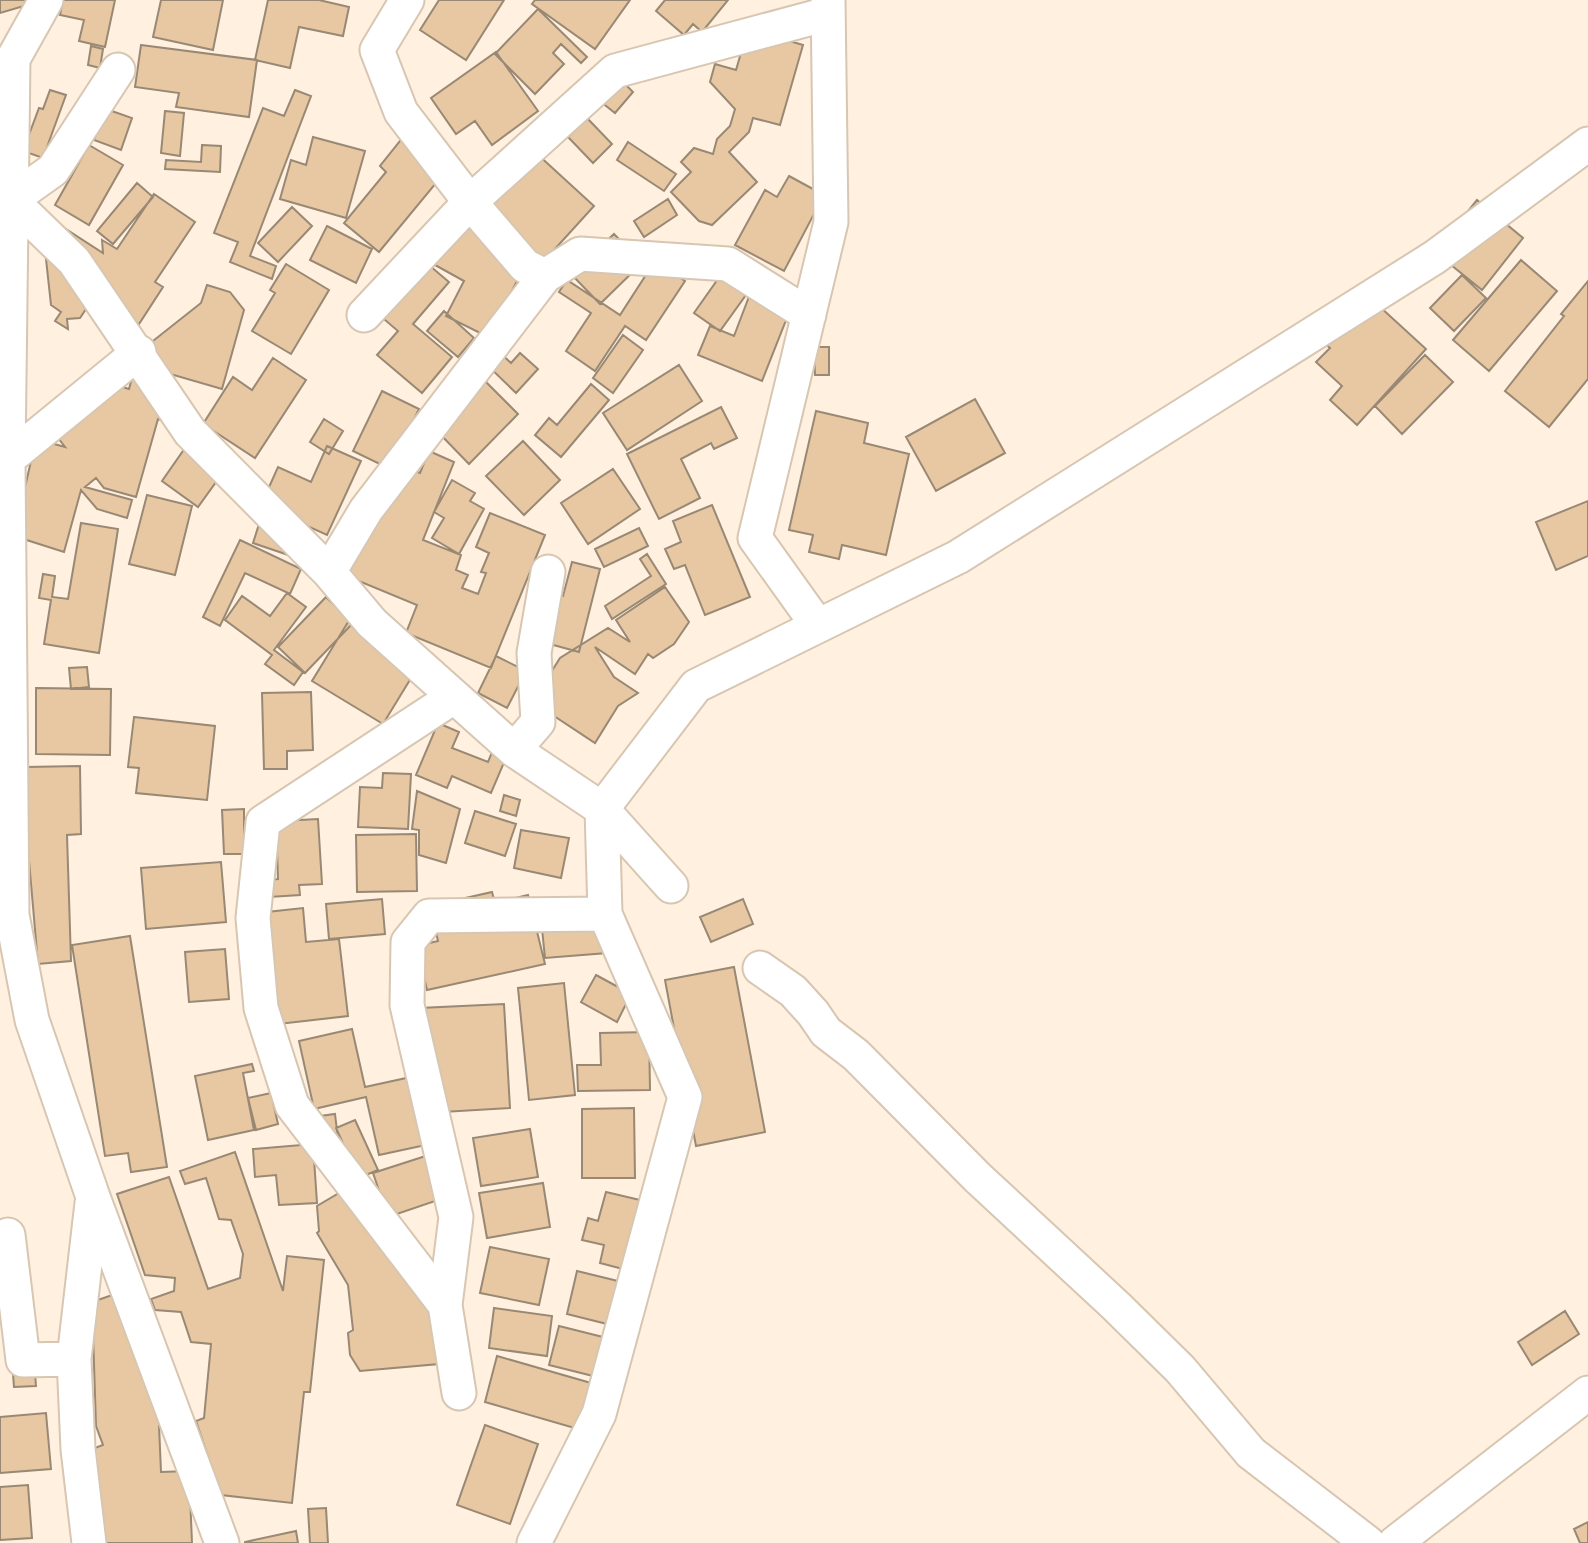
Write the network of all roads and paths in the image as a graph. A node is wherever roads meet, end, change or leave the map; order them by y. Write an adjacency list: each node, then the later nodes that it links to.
1 (46, 0): 4 (street)
2 (407, 0): 9 (street)
3 (827, 7): 9 (street); 12 (street)
4 (7, 50): 6 (street)
5 (118, 70): 8 (street)
6 (6, 120): 8 (street)
7 (1588, 144): 17 (street)
8 (11, 200): 13 (street); 14 (street)
9 (470, 202): 10 (street); 11 (street)
10 (545, 276): 12 (street); 15 (street)
11 (364, 315)
12 (809, 315): 17 (street)
13 (139, 352): 14 (street); 15 (street)
14 (8, 459): 24 (street)
15 (329, 572): 18 (street)
16 (548, 572): 19 (street)
17 (818, 626): 20 (street)
18 (452, 698): 19 (street); 26 (street)
19 (514, 750): 20 (street)
20 (603, 808): 21 (street); 22 (street)
21 (671, 886)
22 (606, 914): 26 (street); 32 (street)
23 (760, 968): 33 (street)
24 (93, 1197): 27 (street); 31 (street)
25 (8, 1236): 27 (street)
26 (446, 1305): 29 (street)
27 (74, 1359): 30 (street)
28 (1588, 1392): 34 (street)
29 (459, 1394)
30 (89, 1543)
31 (222, 1543)
32 (534, 1543)
33 (1368, 1543)
34 (1395, 1543)

